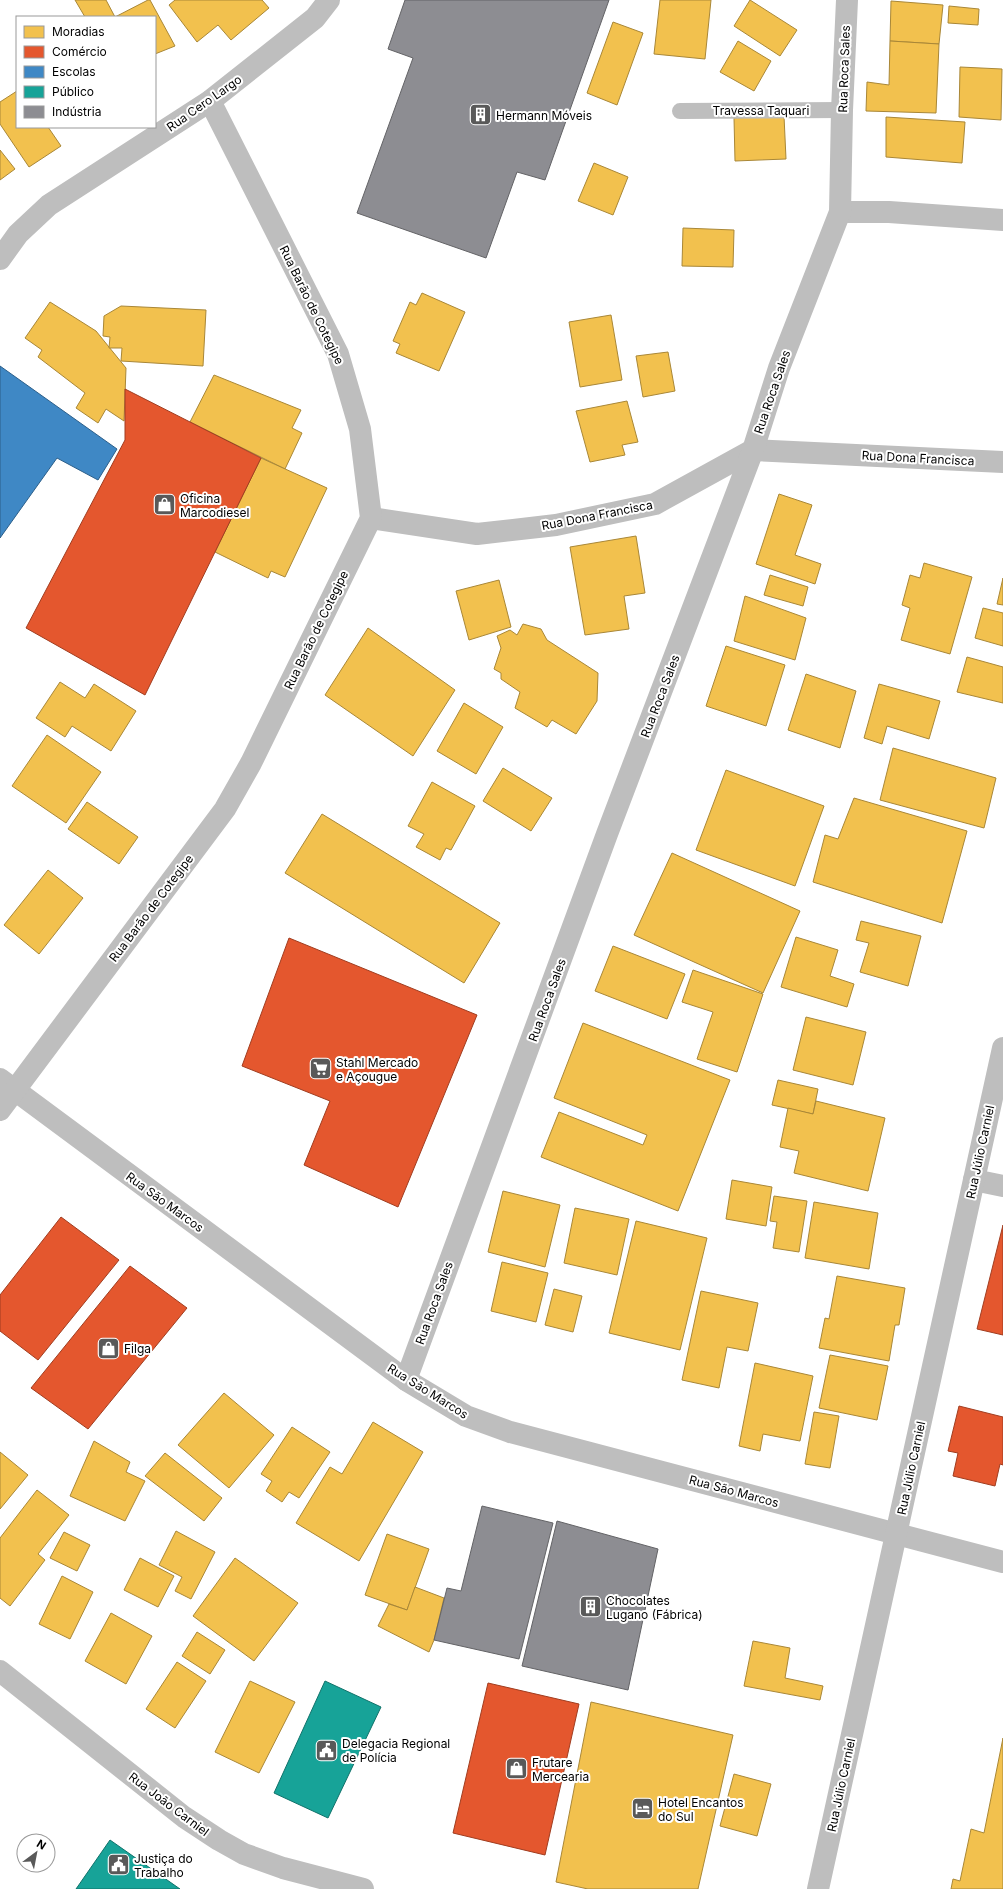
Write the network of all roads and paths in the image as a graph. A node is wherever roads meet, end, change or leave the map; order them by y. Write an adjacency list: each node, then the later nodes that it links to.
1 (329, 0): 3 (street, Rua Cero Largo)
2 (847, 0): 4 (street, Rua Roca Sales)
3 (210, 101): 8 (street, Rua Cero Largo); 11 (street, Rua Barão de Cotegipe)
4 (842, 110): 5 (lane, Travessa Taquari); 6 (street, Rua Roca Sales)
5 (680, 111)
6 (840, 212): 7 (street); 9 (street, Rua Roca Sales)
7 (1003, 220)
8 (0, 259)
9 (753, 450): 10 (street, Rua Dona Francisca); 11 (street, Rua Dona Francisca); 17 (street, Rua Roca Sales)
10 (1003, 462)
11 (371, 518): 13 (street, Rua Barão de Cotegipe)
12 (1003, 1048): 15 (street, Rua Júlio Carniel)
13 (7, 1085): 14 (street, Rua Barão de Cotegipe); 17 (street, Rua São Marcos)
14 (0, 1110)
15 (974, 1180): 16 (street); 18 (street, Rua Júlio Carniel)
16 (1003, 1186)
17 (406, 1380): 18 (street, Rua São Marcos)
18 (896, 1534): 19 (street, Rua São Marcos); 22 (street, Rua Júlio Carniel)
19 (1003, 1562)
20 (0, 1671): 21 (street, Rua João Carniel)
21 (363, 1889)
22 (818, 1889)

